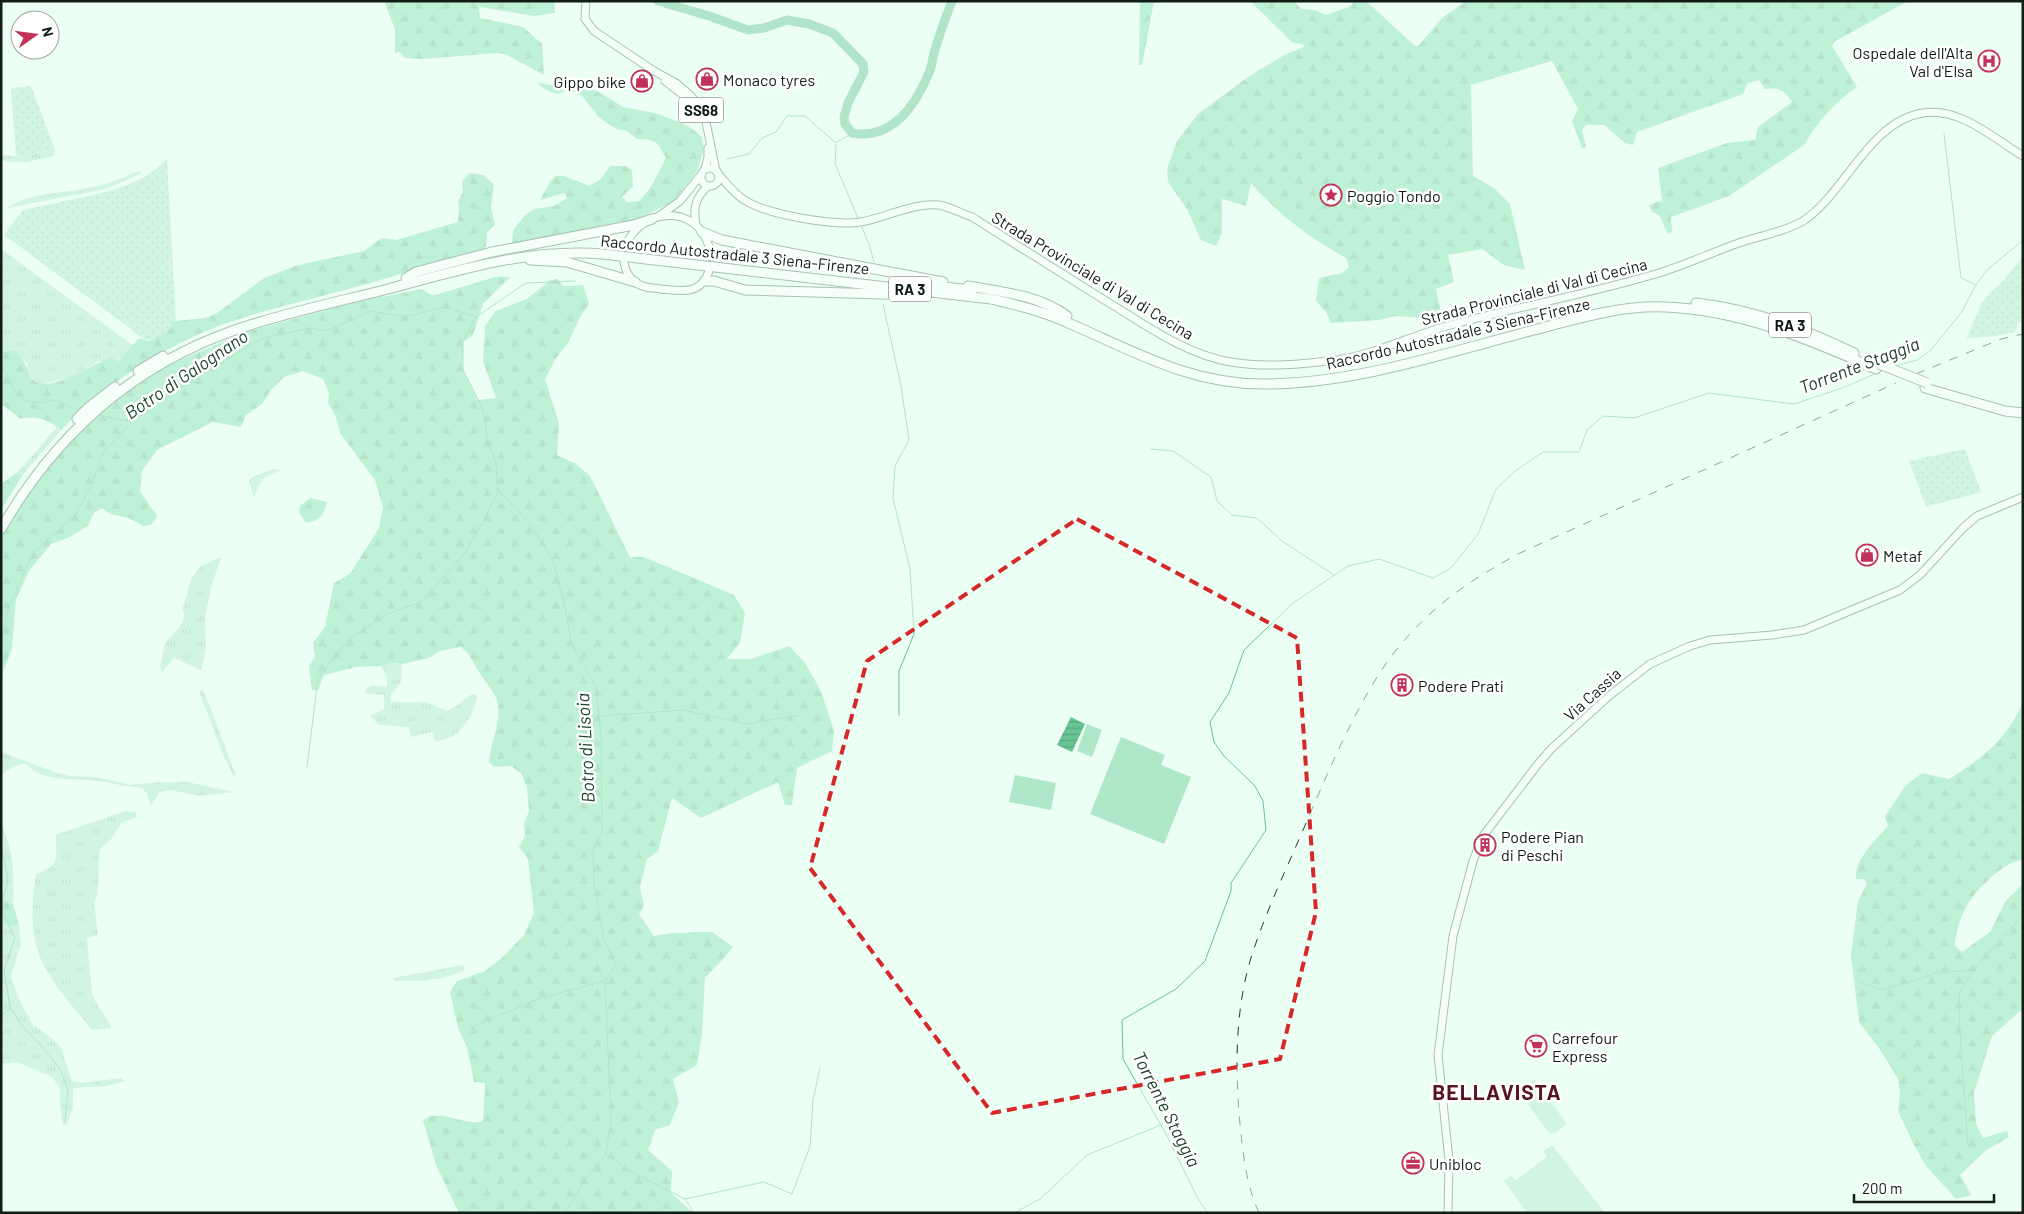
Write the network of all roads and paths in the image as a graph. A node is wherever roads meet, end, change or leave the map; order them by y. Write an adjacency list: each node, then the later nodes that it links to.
1 (586, 1): 2 (main road, SS68)
2 (654, 71): 4 (main road, SS68); 5 (main road, SS68)
3 (2023, 154): 8 (main road, Strada Provinciale di Val di Cecina)
4 (704, 169): 5 (main road); 6 (main road, SS68)
5 (718, 173): 7 (main road); 8 (main road, Strada Provinciale di Val di Cecina)
6 (700, 176): 7 (main road); 9 (main road)
7 (710, 186): 8 (main road, Strada Provinciale di Val di Cecina); 10 (main road)
8 (733, 191)
9 (654, 218): 10 (main road); 11 (main road); 15 (highway)
10 (699, 229): 12 (main road); 19 (highway)
11 (625, 248)
12 (711, 257)
13 (624, 262): 17 (main road)
14 (709, 271): 16 (main road)
15 (406, 278): 19 (highway, Raccordo Autostradale 3 Siena-Firenze / RA 3); 26 (highway, Raccordo Autostradale 3 Siena-Firenze / RA 3)
16 (705, 281): 17 (main road); 20 (highway)
17 (635, 282): 18 (highway)
18 (381, 291): 20 (highway, Raccordo Autostradale 3 Siena-Firenze / RA 3); 27 (highway, Raccordo Autostradale 3 Siena-Firenze / RA 3)
19 (1067, 316): 21 (highway, Raccordo Autostradale 3 Siena-Firenze / RA 3)
20 (1105, 340): 21 (highway, Raccordo Autostradale 3 Siena-Firenze / RA 3)
21 (1878, 367): 22 (highway, Raccordo Autostradale 3 Siena-Firenze / RA 3)
22 (1926, 386): 23 (highway, Raccordo Autostradale 3 Siena-Firenze / RA 3); 24 (highway, Raccordo Autostradale 3 Siena-Firenze / RA 3)
23 (2023, 408)
24 (2023, 414)
25 (2023, 497): 28 (main road, Via Cassia)
26 (1, 518)
27 (1, 529)
28 (1447, 1213)

